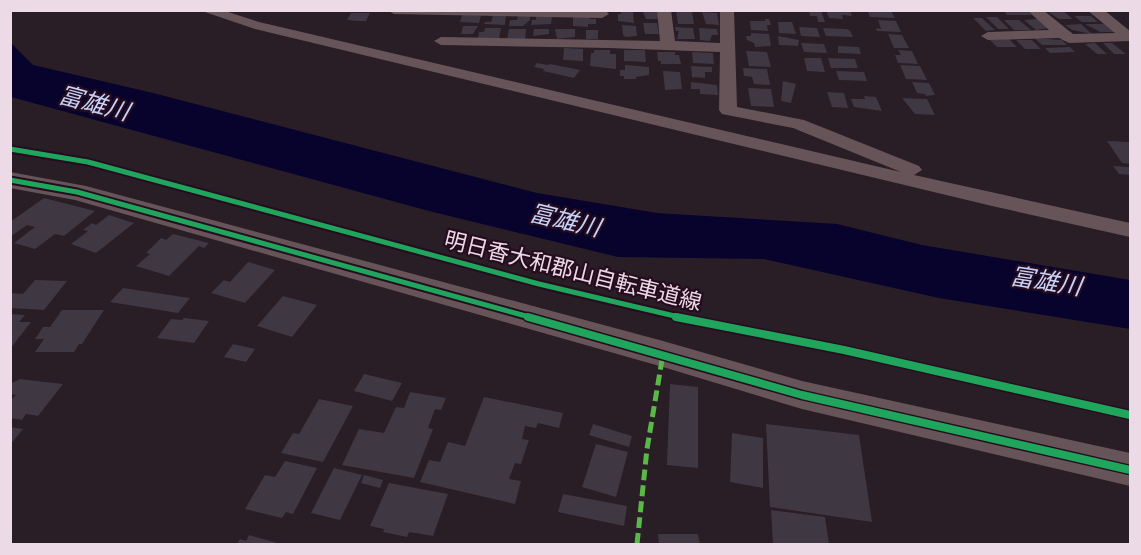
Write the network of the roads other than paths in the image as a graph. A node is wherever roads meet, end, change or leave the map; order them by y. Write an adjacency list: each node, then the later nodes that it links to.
1 (206, 10): 15 (street)
2 (394, 10): 7 (street)
3 (664, 10): 13 (street)
4 (727, 10): 14 (street)
5 (1035, 10): 9 (street)
6 (1094, 10): 9 (street)
7 (447, 11): 8 (street); 11 (street)
8 (602, 12): 12 (street)
9 (1061, 34): 10 (street)
10 (988, 36)
11 (441, 41): 12 (street); 15 (street)
12 (609, 43): 13 (street)
13 (668, 45): 14 (street)
14 (728, 48): 16 (street)
15 (474, 78): 17 (street)
16 (820, 134): 17 (street); 19 (street)
17 (741, 141): 19 (street)
18 (10, 180): 21 (street)
19 (992, 200): 20 (street)
20 (1131, 230)
21 (1131, 470)

